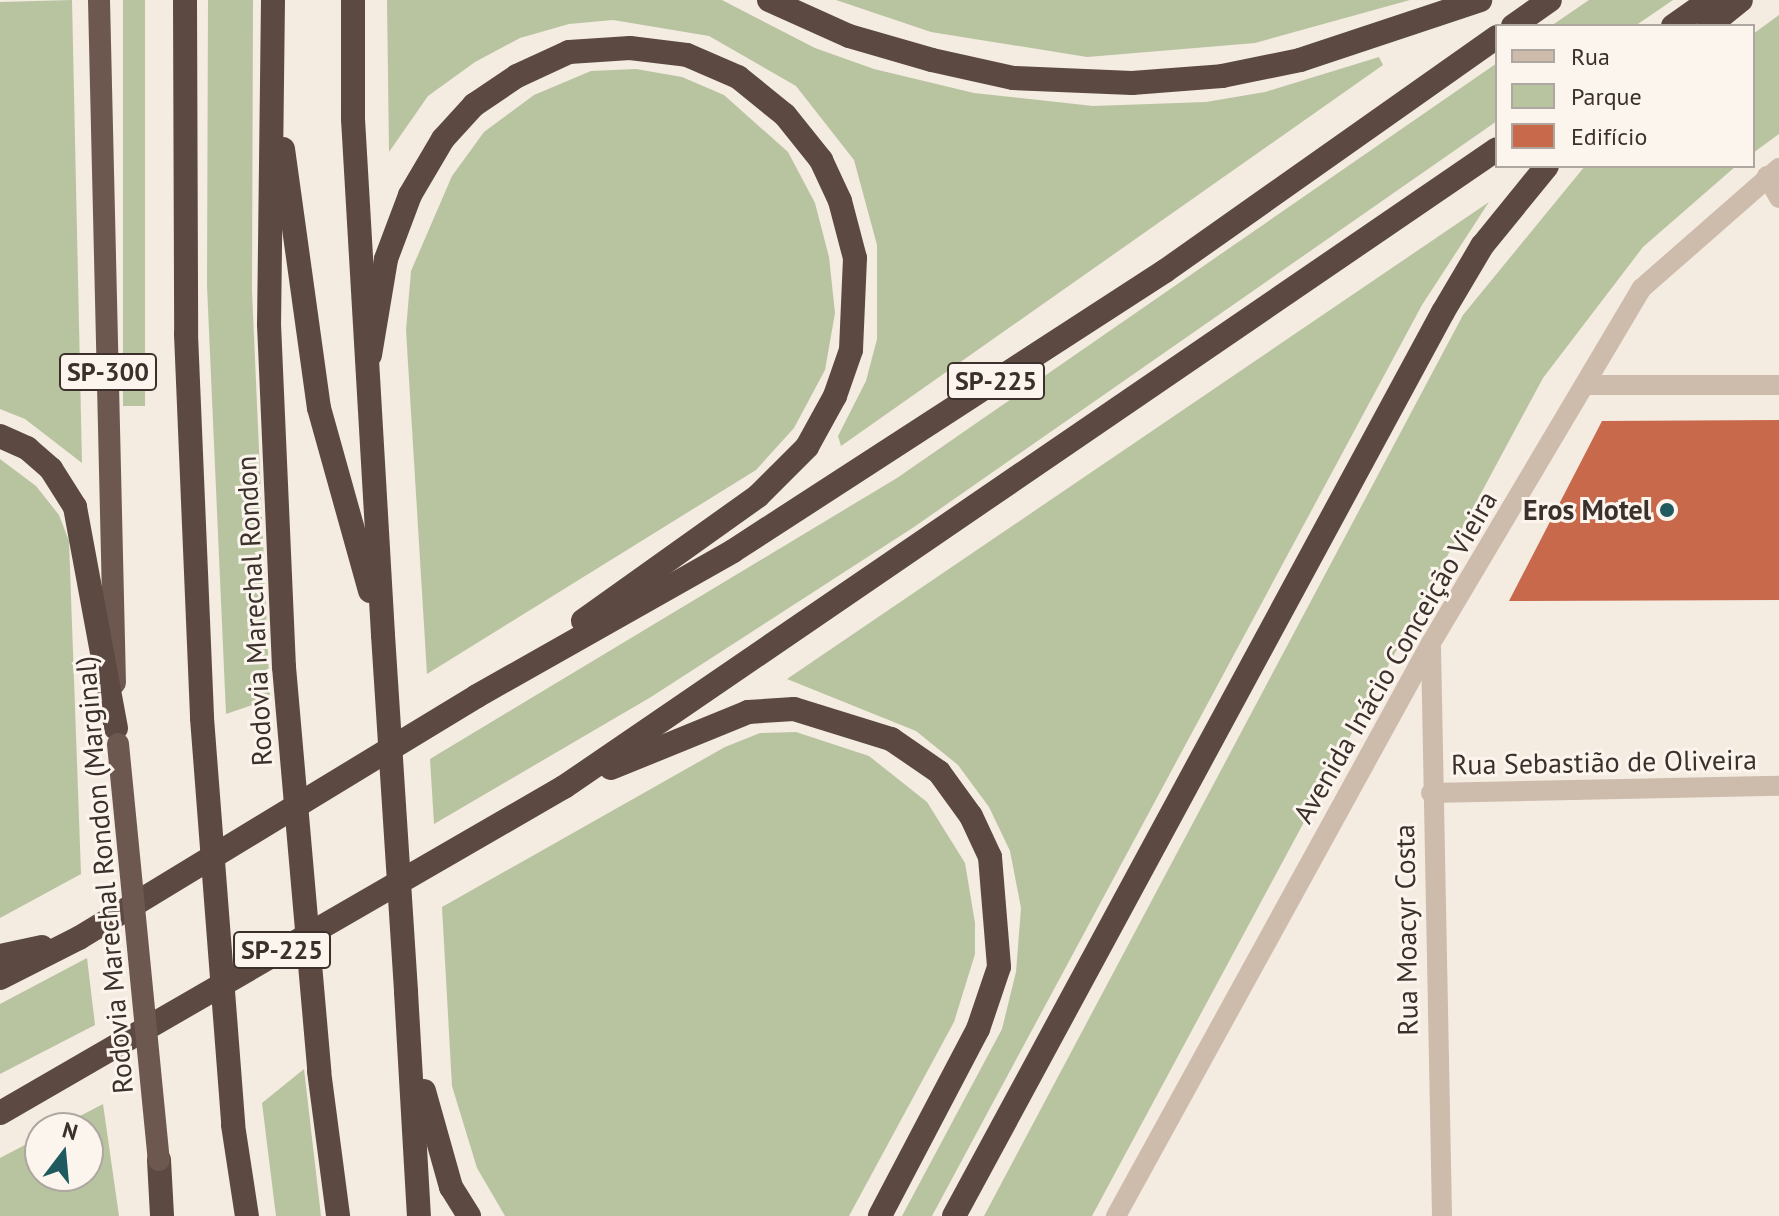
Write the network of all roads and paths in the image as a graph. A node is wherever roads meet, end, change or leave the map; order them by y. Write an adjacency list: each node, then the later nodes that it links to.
1 (99, 0): 26 (highway, Rodovia Marechal Rondon (Marginal) / SP-300)
2 (185, 0): 38 (highway, Rodovia Marechal Rondon / SP-300, bridge)
3 (273, 0): 14 (highway, Rodovia Marechal Rondon)
4 (353, 0): 19 (highway)
5 (769, 0): 6 (highway)
6 (1480, 0)
7 (1550, 0): 10 (highway)
8 (1710, 0): 11 (highway)
9 (1741, 0): 12 (highway)
10 (1516, 24)
11 (1676, 24)
12 (1711, 24)
13 (1495, 38): 25 (highway, SP-225)
14 (272, 60): 23 (highway); 39 (highway, Rodovia Marechal Rondon, bridge)
15 (1495, 150): 28 (highway, SP-225)
16 (1545, 168): 43 (highway)
17 (1773, 172): 18 (street); 20 (street, Avenida Inácio Conceição Vieira)
18 (1779, 198)
19 (370, 355): 23 (highway); 25 (highway)
20 (1586, 385): 21 (street); 24 (street, Avenida Inácio Conceição Vieira)
21 (1779, 385)
22 (0, 436): 26 (highway)
23 (381, 627): 33 (highway, bridge)
24 (1431, 643): 29 (street, Rua Moacyr Costa); 44 (street, Avenida Inácio Conceição Vieira)
25 (477, 696): 30 (highway, SP-225)
26 (117, 736): 35 (highway, Rodovia Marechal Rondon (Marginal), bridge)
27 (1779, 786): 29 (street, Rua Sebastião de Oliveira)
28 (564, 787): 34 (highway, SP-225); 42 (highway)
29 (1431, 793): 45 (street, Rua Moacyr Costa)
30 (79, 938): 31 (highway); 32 (highway, SP-225)
31 (0, 956)
32 (0, 978)
33 (409, 1027): 40 (highway); 41 (highway)
34 (0, 1113)
35 (159, 1160): 36 (highway); 37 (highway, Rodovia Marechal Rondon (Marginal))
36 (162, 1216)
37 (169, 1216)
38 (247, 1216)
39 (338, 1216)
40 (419, 1216)
41 (469, 1216)
42 (880, 1216)
43 (954, 1216)
44 (1116, 1216)
45 (1442, 1216)

